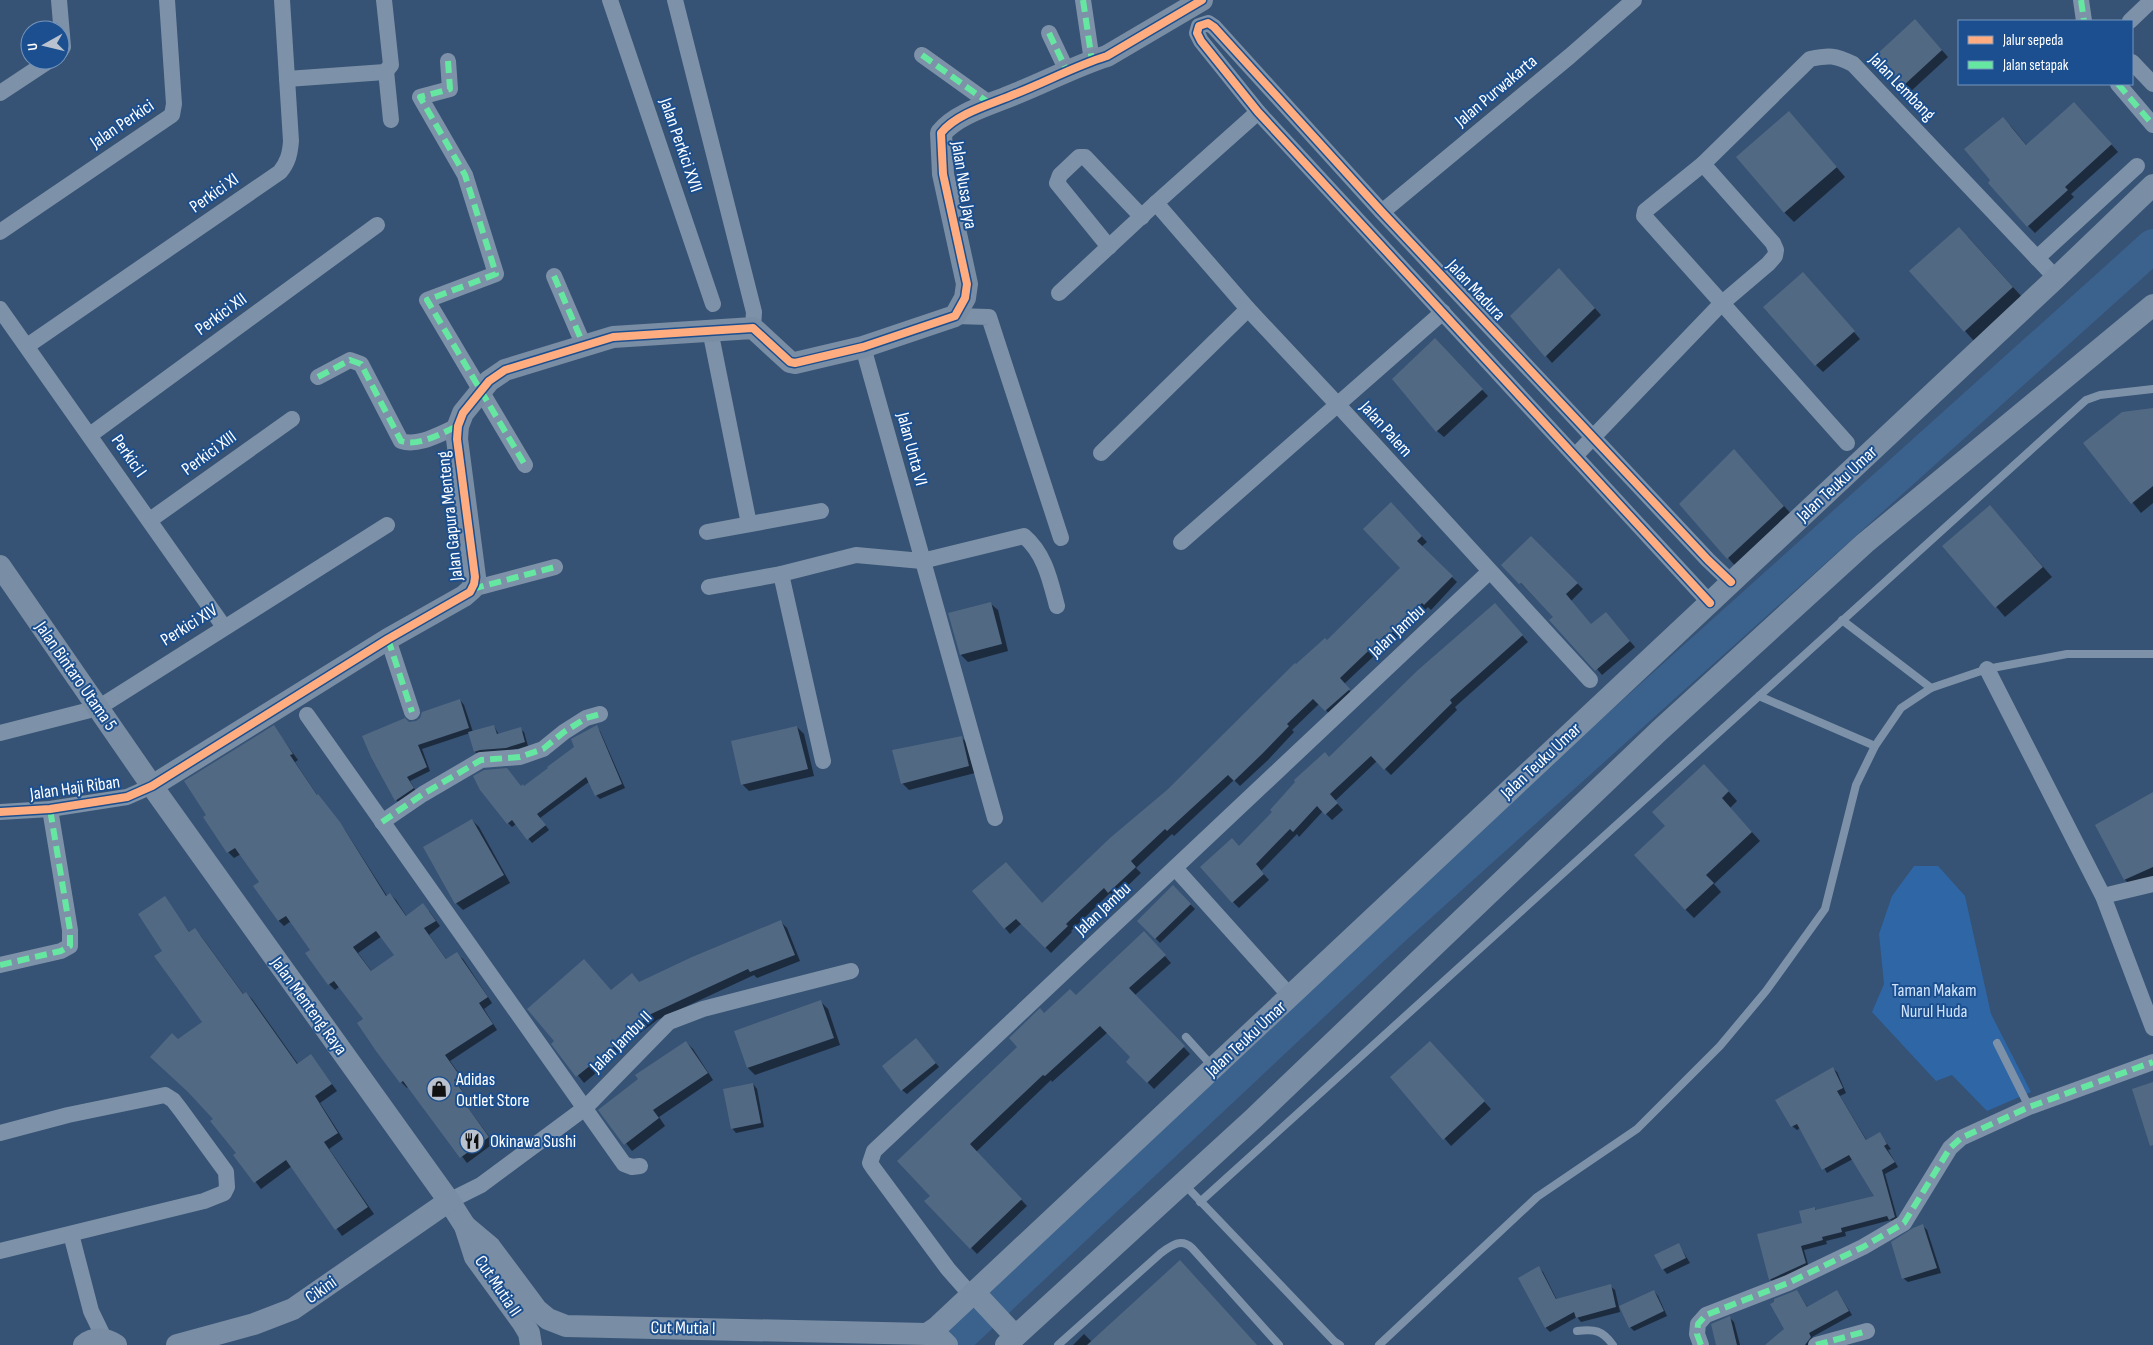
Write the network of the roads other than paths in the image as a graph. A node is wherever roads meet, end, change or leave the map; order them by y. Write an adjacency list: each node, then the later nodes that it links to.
1 (59, 0): 12 (street)
2 (167, 0): 38 (street, Jalan Perkici)
3 (282, 0): 23 (street, Perkici XI)
4 (384, 0): 20 (street)
5 (610, 0): 44 (street, Jalan Perkici XVII)
6 (675, 0): 51 (street)
7 (1083, 0): 18 (street)
8 (1202, 0): 18 (main road, Jalan Nusa Jaya)
9 (1634, 0): 35 (street, Jalan Purwakarta)
10 (2081, 0): 13 (street)
11 (2152, 0): 14 (street)
12 (61, 20)
13 (2084, 20)
14 (2131, 20)
15 (1049, 33): 22 (street)
16 (922, 55): 27 (street)
17 (448, 60): 57 (street)
18 (1092, 61): 22 (main road, Jalan Nusa Jaya)
19 (2133, 63): 24 (street)
20 (389, 68): 23 (street); 29 (street)
21 (35, 70): 26 (street)
22 (1067, 72): 27 (main road, Jalan Nusa Jaya)
23 (287, 79): 53 (street, Perkici XI)
24 (2153, 84)
25 (2119, 85): 30 (street)
26 (0, 93)
27 (990, 103): 50 (main road, Jalan Nusa Jaya)
28 (1258, 112): 34 (street); 35 (street, Jalan Madura); 49 (street)
29 (392, 120)
30 (2153, 125)
31 (1703, 164): 40 (street, Jalan Lembang); 45 (street); 45 (street, Jalan Lembang)
32 (2137, 166): 40 (street)
33 (2153, 185): 42 (main road, Jalan Teuku Umar)
34 (1156, 202): 36 (street); 48 (street, Jalan Palem)
35 (1382, 212): 63 (street, Jalan Madura)
36 (1142, 217): 39 (street); 39 (street)
37 (377, 225): 62 (street, Perkici XII)
38 (0, 232)
39 (1109, 247): 43 (street)
40 (2037, 258): 42 (street, Jalan Lembang)
41 (554, 276): 54 (street)
42 (2056, 278): 80 (main road, Jalan Teuku Umar)
43 (1059, 293)
44 (713, 304)
45 (1721, 304): 63 (street); 64 (street, Jalan Lembang)
46 (2153, 305): 120 (main road)
47 (0, 309): 53 (street, Perkici I)
48 (1248, 309): 59 (street, Jalan Palem); 65 (street)
49 (1443, 312): 59 (street); 66 (street)
50 (955, 316): 55 (main road); 73 (street)
51 (753, 328): 52 (main road, Jalan Gapura Menteng); 55 (main road)
52 (710, 330): 54 (main road, Jalan Gapura Menteng); 70 (street)
53 (27, 346): 62 (street, Perkici I)
54 (584, 346): 57 (main road, Jalan Gapura Menteng)
55 (863, 347): 75 (street, Jalan Unta VI)
56 (318, 377): 61 (street)
57 (482, 388): 61 (main road, Jalan Gapura Menteng); 67 (street)
58 (2153, 389): 85 (lane)
59 (1338, 405): 74 (street); 78 (street, Jalan Palem)
60 (292, 418): 69 (street, Perkici XIII)
61 (458, 426): 82 (main road, Jalan Gapura Menteng)
62 (90, 435): 69 (street, Perkici I)
63 (1593, 437): 66 (street); 80 (street, Jalan Madura)
64 (1847, 443)
65 (1101, 453)
66 (1575, 456): 83 (street)
67 (525, 465)
68 (821, 511): 70 (street)
69 (150, 520): 86 (street, Perkici I)
70 (749, 524): 72 (street)
71 (387, 525): 86 (street, Perkici XIV)
72 (707, 532)
73 (1061, 538)
74 (1181, 542)
75 (922, 561): 79 (street); 84 (street); 103 (street, Jalan Unta VI)
76 (0, 566): 93 (main road, Jalan Bintaro Utama 5)
77 (555, 567): 82 (street)
78 (1489, 572): 90 (street, Jalan Palem); 105 (street, Jalan Jambu)
79 (781, 574): 81 (street); 99 (street)
80 (1732, 582): 83 (main road, Jalan Teuku Umar)
81 (709, 587)
82 (472, 589): 87 (main road, Jalan Gapura Menteng)
83 (1710, 603): 110 (main road, Jalan Teuku Umar)
84 (1057, 606)
85 (1842, 620): 91 (lane); 92 (lane)
86 (224, 627): 93 (street, Perkici XIV)
87 (388, 639): 94 (street); 100 (main road, Jalan Gapura Menteng)
88 (2153, 654): 89 (lane)
89 (1988, 669): 91 (lane); 107 (street)
90 (1590, 680)
91 (1931, 688): 98 (lane)
92 (1759, 696): 98 (lane); 122 (lane)
93 (98, 708): 97 (street, Perkici XIV); 100 (main road, Jalan Bintaro Utama 5)
94 (412, 712)
95 (600, 714): 104 (street)
96 (307, 715): 104 (street)
97 (0, 733)
98 (1875, 746): 140 (lane)
99 (823, 761)
100 (152, 786): 101 (street, Jalan Haji Riban); 121 (main road, Jalan Menteng Raya)
101 (50, 809): 102 (street, Jalan Haji Riban); 108 (street)
102 (0, 812)
103 (995, 818)
104 (382, 822): 117 (street)
105 (1175, 868): 110 (street); 126 (street, Jalan Jambu)
106 (2153, 884): 107 (street)
107 (2103, 896): 111 (street)
108 (0, 965)
109 (851, 971): 117 (street, Jalan Jambu II)
110 (1291, 997): 115 (main road, Jalan Teuku Umar)
111 (2153, 1028)
112 (1186, 1037): 115 (lane)
113 (1996, 1043): 116 (lane)
114 (2153, 1062): 116 (street)
115 (1215, 1068): 126 (main road, Jalan Teuku Umar)
116 (2029, 1107): 132 (street)
117 (585, 1108): 119 (street); 121 (street, Jalan Jambu II)
118 (0, 1133): 124 (street)
119 (640, 1166)
120 (1183, 1183): 122 (lane); 130 (main road)
121 (449, 1202): 123 (main road, Jalan Menteng Raya); 134 (main road, Cikini)
122 (1200, 1202): 139 (lane)
123 (465, 1226): 127 (main road, Cut Mutia I); 135 (main road, Cut Mutia II)
124 (71, 1234): 125 (street); 133 (street)
125 (0, 1251)
126 (977, 1298): 130 (main road); 131 (main road, Jalan Teuku Umar)
127 (566, 1326): 131 (main road, Cut Mutia I); 136 (main road)
128 (1577, 1331): 141 (lane)
129 (1867, 1331): 142 (street)
130 (1008, 1335)
131 (939, 1340)
132 (1699, 1340)
133 (98, 1343)
134 (177, 1345)
135 (531, 1345)
136 (542, 1345)
137 (1058, 1345): 138 (lane)
138 (1279, 1345)
139 (1340, 1345)
140 (1379, 1345)
141 (1612, 1345)
142 (1816, 1345)

